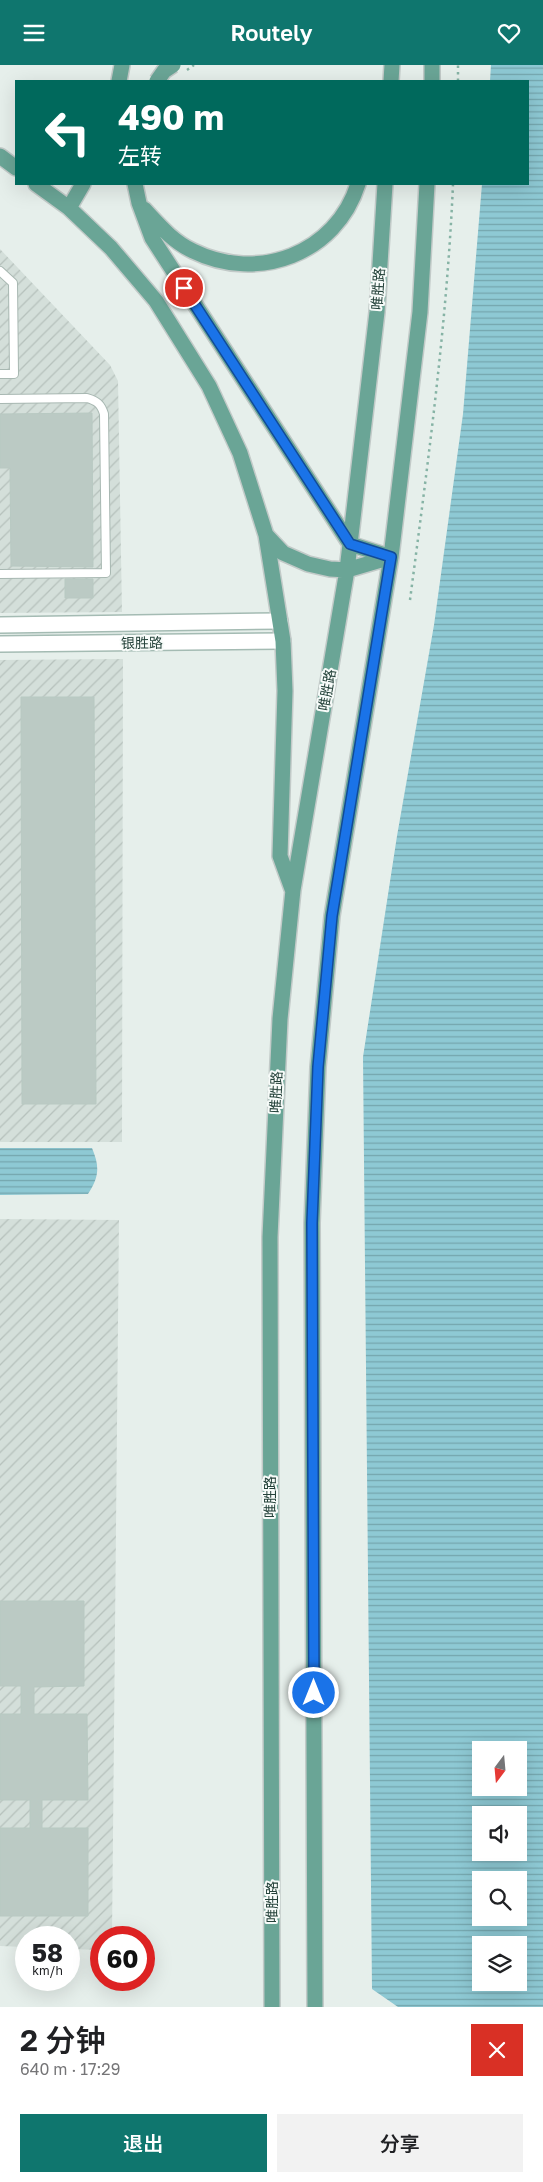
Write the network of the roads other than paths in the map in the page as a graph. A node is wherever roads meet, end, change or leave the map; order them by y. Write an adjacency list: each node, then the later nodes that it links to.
1 (122, 65): 5 (main road)
2 (173, 65): 6 (main road, bridge)
3 (392, 65): 7 (main road)
4 (432, 65): 8 (main road)
5 (119, 80)
6 (158, 80)
7 (392, 80)
8 (432, 80)
9 (0, 156): 10 (main road)
10 (15, 167)
11 (37, 185): 18 (main road)
12 (82, 185): 18 (main road)
13 (135, 185): 17 (main road)
14 (358, 185): 17 (main road)
15 (386, 185): 23 (main road, 唯胜路)
16 (427, 185): 24 (main road)
17 (139, 203): 23 (main road)
18 (68, 208): 22 (main road)
19 (0, 271): 20 (lane)
20 (0, 374)
21 (0, 399): 26 (lane)
22 (266, 535): 25 (main road); 27 (main road)
23 (350, 544): 24 (main road); 25 (main road, 唯胜路)
24 (391, 557): 25 (main road); 33 (main road)
25 (347, 570): 31 (main road, 唯胜路)
26 (0, 574)
27 (280, 621): 28 (street, 银胜路); 29 (main road)
28 (0, 625)
29 (283, 641): 30 (street, 银胜路); 31 (main road)
30 (0, 644)
31 (292, 890): 32 (main road, 唯胜路)
32 (272, 2007)
33 (315, 2007)

